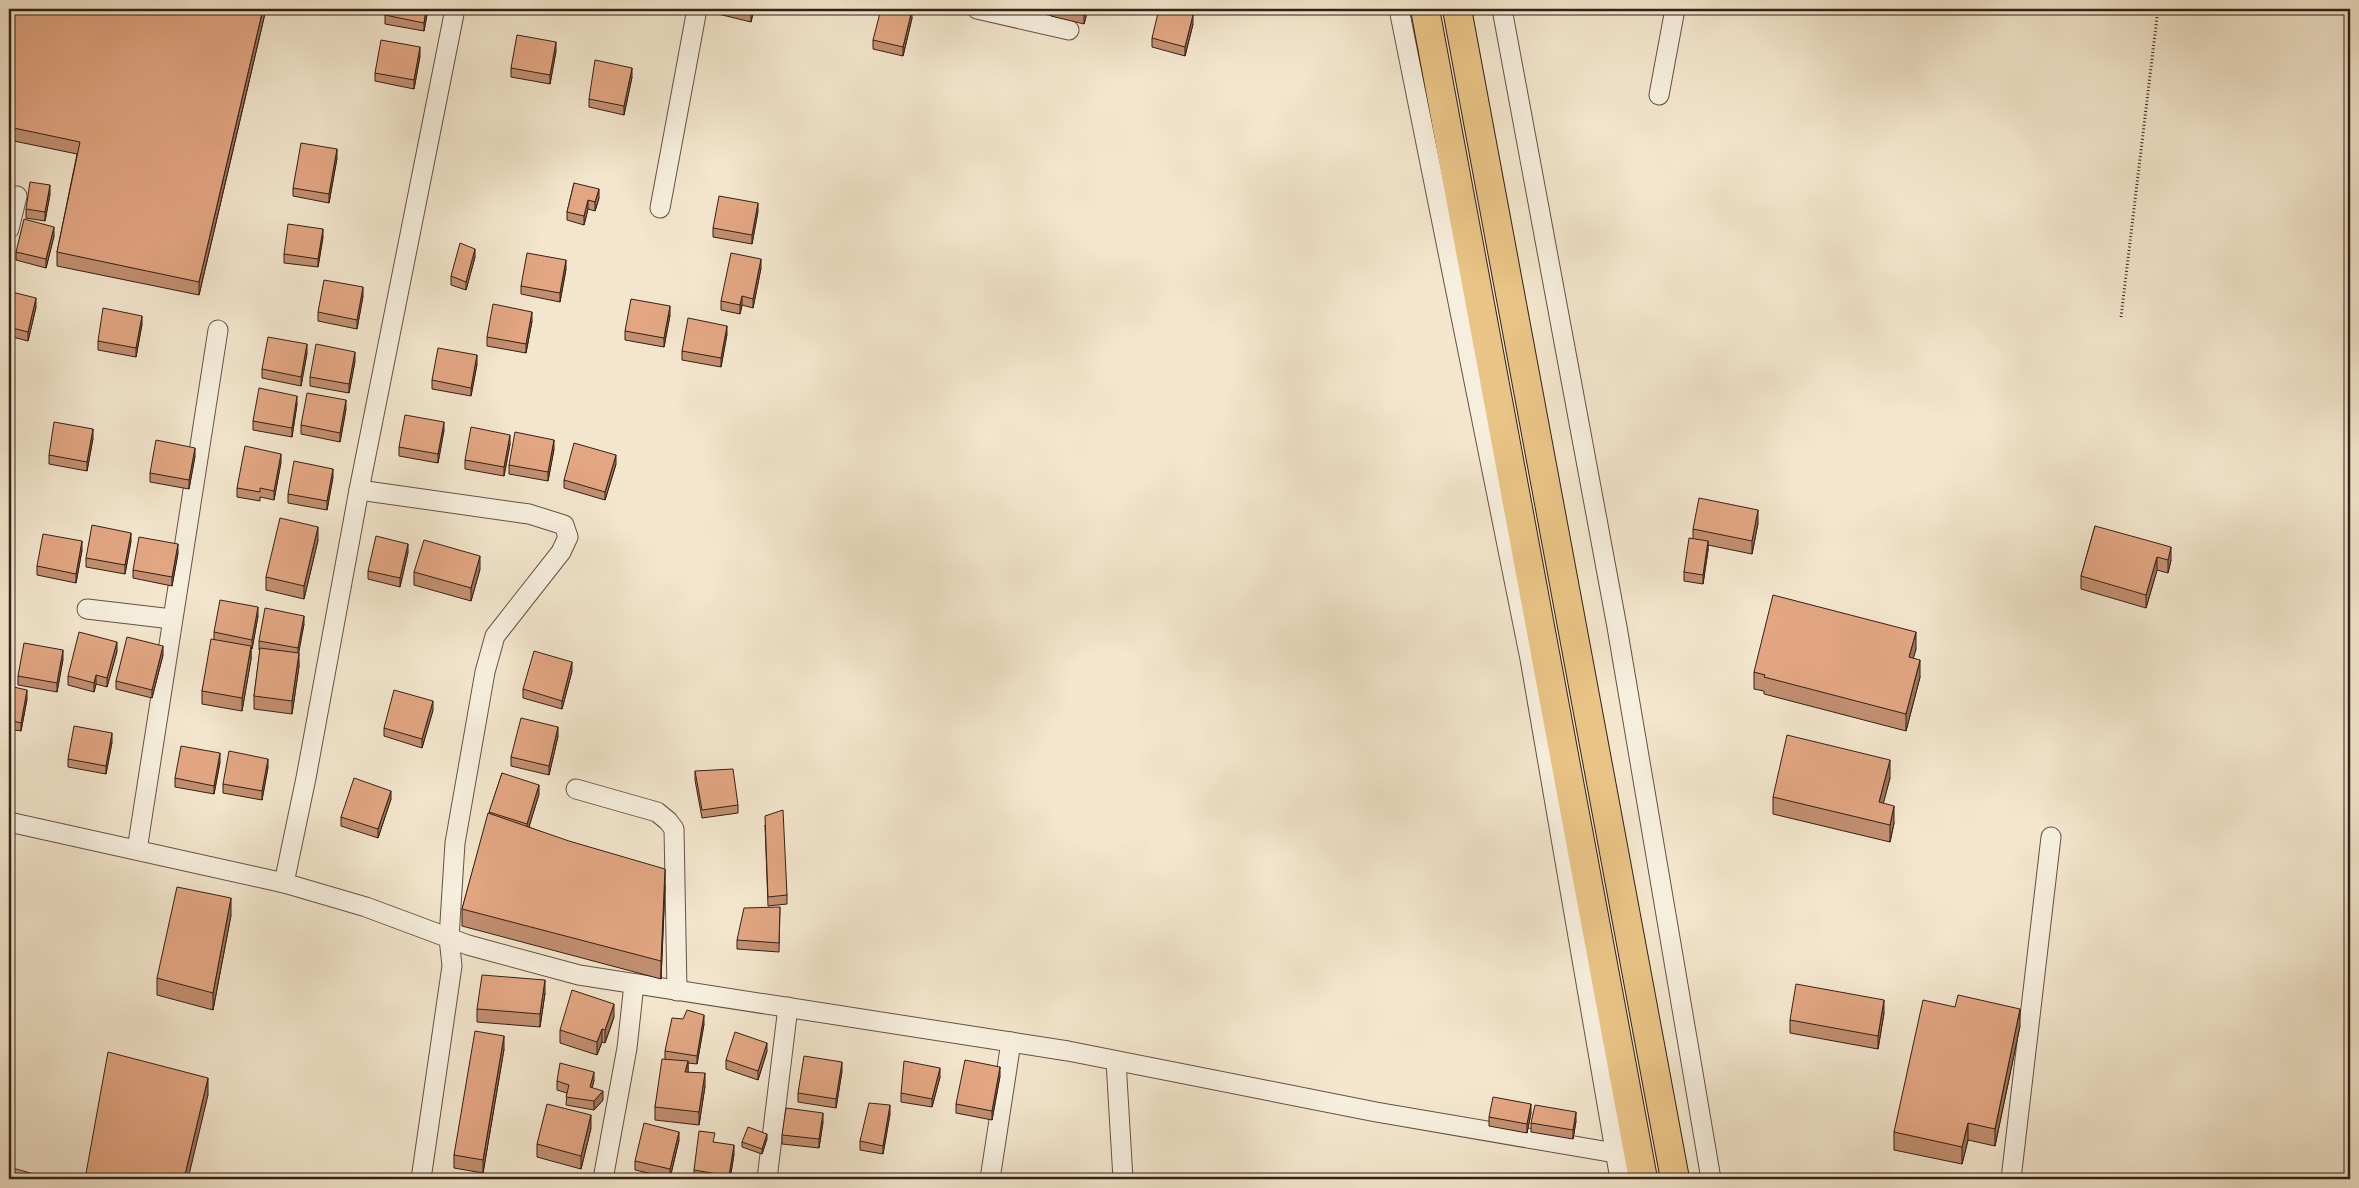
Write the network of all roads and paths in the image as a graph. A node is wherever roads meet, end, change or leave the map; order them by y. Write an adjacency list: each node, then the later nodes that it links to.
1 (455, 9): 17 (street)
2 (697, 9): 13 (street)
3 (977, 9): 10 (street)
4 (1399, 9): 31 (street)
5 (1425, 9): 39 (highway)
6 (1457, 9): 40 (highway)
7 (1502, 9): 32 (street)
8 (1675, 9): 11 (street)
9 (2158, 9): 15 (path)
10 (1069, 30)
11 (1659, 95)
12 (17, 196): 14 (street)
13 (660, 208)
14 (9, 229)
15 (2121, 316)
16 (218, 330): 19 (street)
17 (359, 490): 24 (street); 25 (street)
18 (87, 609): 19 (street)
19 (172, 619): 23 (street)
20 (576, 789): 27 (street)
21 (9, 822): 23 (street)
22 (2051, 837): 41 (street)
23 (137, 850): 24 (street)
24 (284, 883): 25 (street)
25 (450, 938): 26 (street); 33 (street)
26 (634, 984): 27 (street); 34 (street)
27 (677, 990): 28 (street)
28 (788, 1007): 29 (street); 35 (street)
29 (1012, 1042): 30 (street); 36 (street)
30 (1116, 1061): 31 (street); 37 (street)
31 (1615, 1153): 38 (street)
32 (1715, 1178)
33 (421, 1179)
34 (603, 1179)
35 (767, 1179)
36 (990, 1179)
37 (1123, 1179)
38 (1620, 1179)
39 (1644, 1179)
40 (1675, 1179)
41 (2011, 1179)

